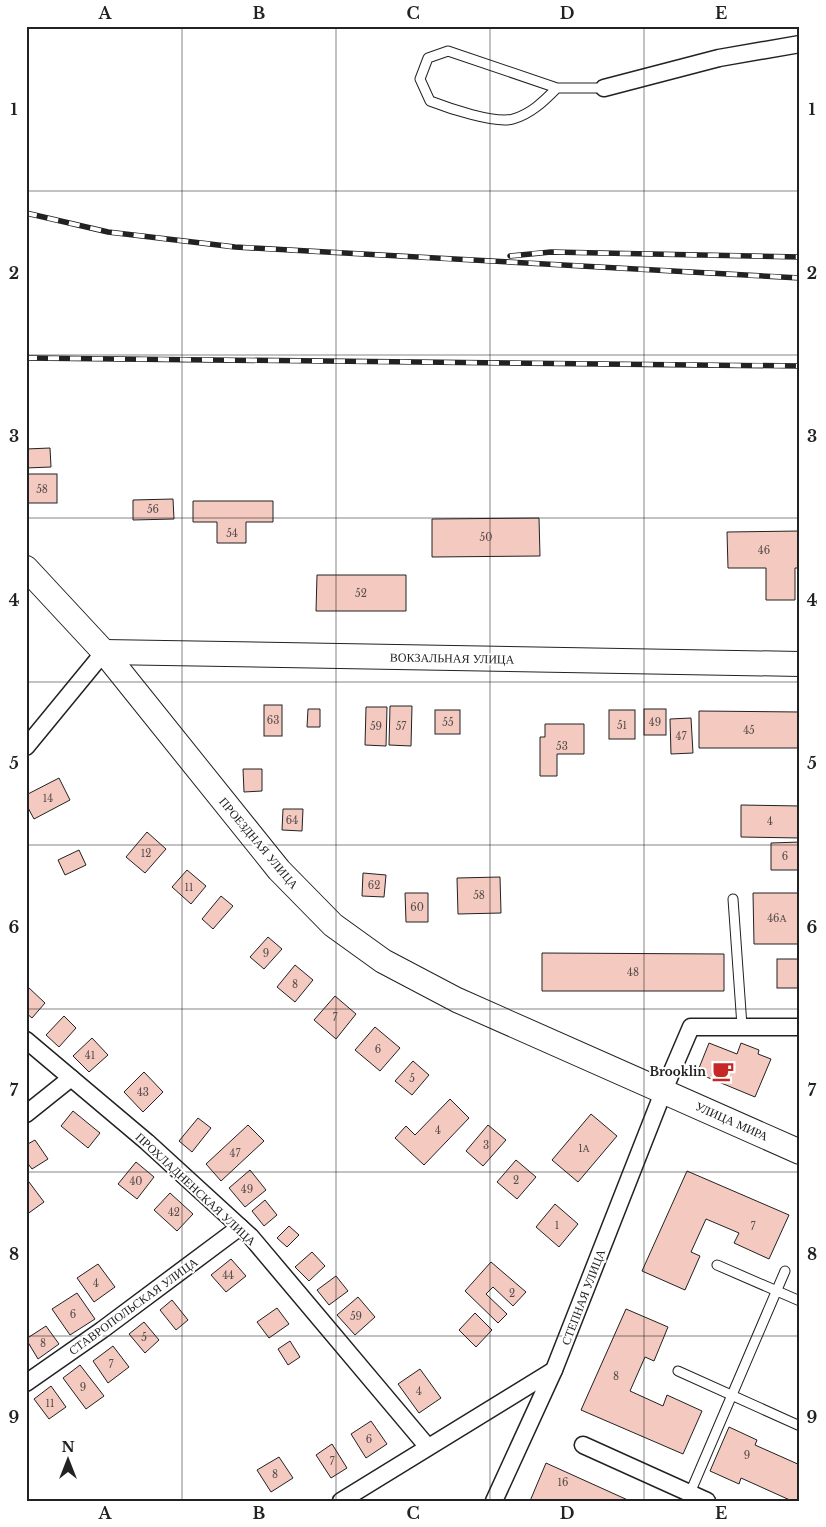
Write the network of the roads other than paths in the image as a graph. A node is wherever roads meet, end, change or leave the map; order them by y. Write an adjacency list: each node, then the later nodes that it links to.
1 (800, 44): 3 (street)
2 (557, 88): 2 (lane); 3 (lane)
3 (604, 88)
4 (26, 568): 5 (main road, ПРОЕЗДНАЯ УЛИЦА)
5 (104, 652): 6 (main road, ВОКЗАЛЬНАЯ УЛИЦА); 7 (street); 13 (main road, ПРОЕЗДНАЯ УЛИЦА)
6 (800, 664)
7 (26, 747)
8 (733, 899): 9 (lane)
9 (742, 1026): 10 (street); 13 (street, СТЕПНАЯ УЛИЦА)
10 (800, 1027)
11 (26, 1040): 12 (street, ПРОХЛАДНЕНСКАЯ УЛИЦА)
12 (71, 1078): 14 (street); 16 (street, ПРОХЛАДНЕНСКАЯ УЛИЦА)
13 (664, 1090): 15 (main road, УЛИЦА МИРА); 21 (street, СТЕПНАЯ УЛИЦА)
14 (26, 1114)
15 (800, 1152)
16 (240, 1227): 23 (street, СТАВРОПОЛЬСКАЯ УЛИЦА); 27 (street, ПРОХЛАДНЕНСКАЯ УЛИЦА)
17 (717, 1265): 19 (lane)
18 (785, 1271): 19 (lane)
19 (776, 1291): 20 (lane); 24 (lane)
20 (800, 1301)
21 (554, 1370): 27 (street); 30 (street, СТЕПНАЯ УЛИЦА)
22 (678, 1371): 24 (lane)
23 (26, 1383)
24 (731, 1396): 25 (lane); 28 (lane)
25 (800, 1426)
26 (583, 1445): 28 (street)
27 (427, 1446): 29 (street)
28 (690, 1493): 31 (street)
29 (342, 1501)
30 (494, 1501)
31 (707, 1501)

